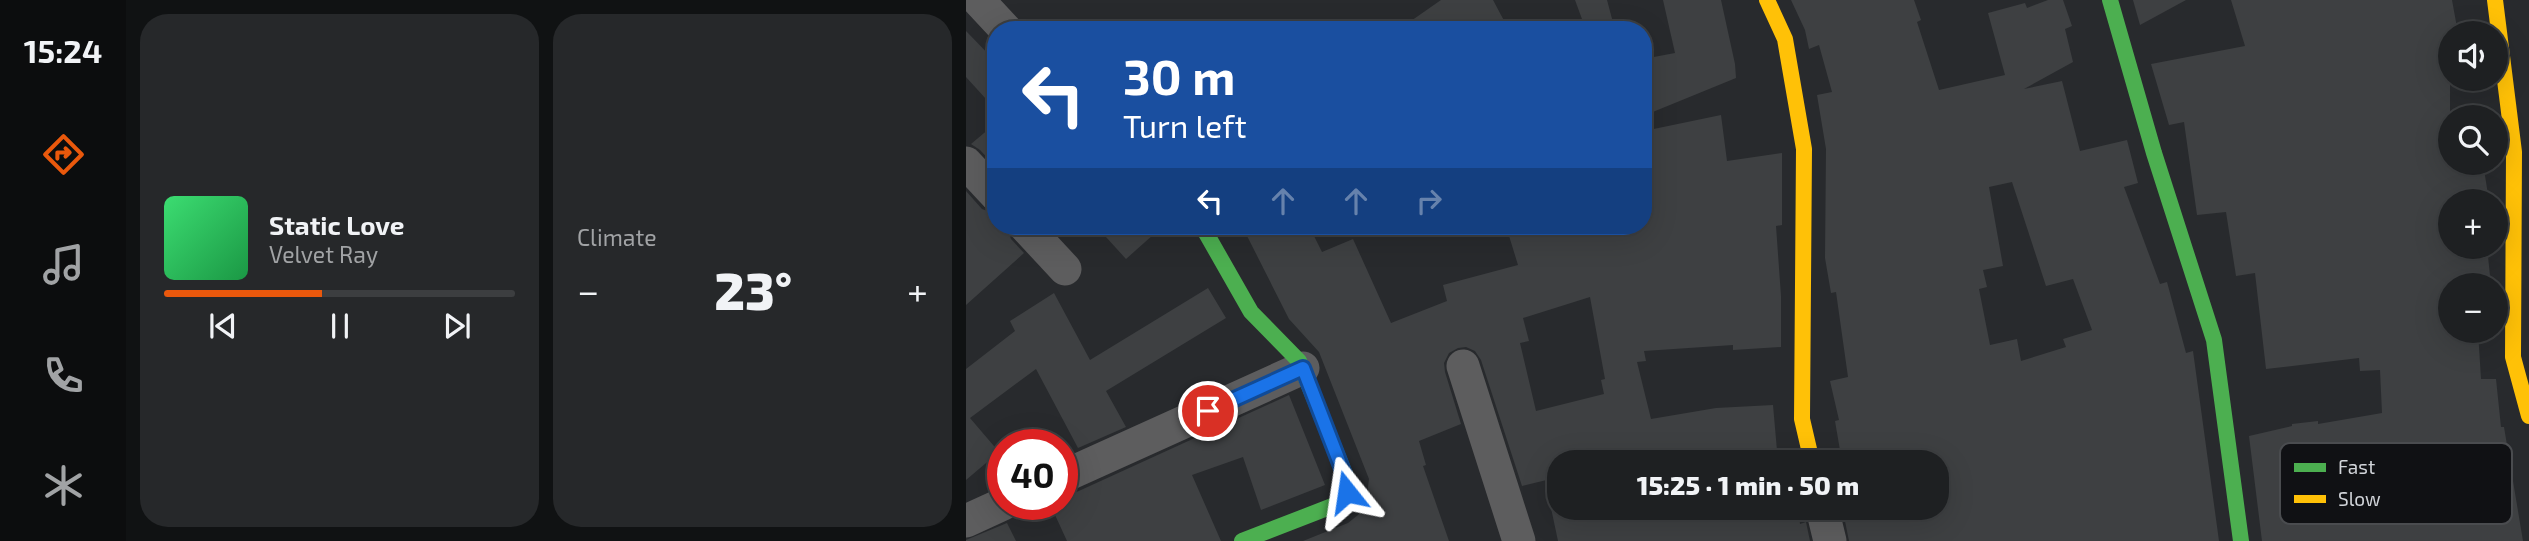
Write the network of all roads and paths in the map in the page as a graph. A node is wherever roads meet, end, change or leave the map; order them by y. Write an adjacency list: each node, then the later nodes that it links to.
1 (978, 0): 5 (street)
2 (1767, 0): 15 (street)
3 (2110, 0): 24 (street)
4 (2495, 0): 6 (street)
5 (998, 21)
6 (2522, 150): 14 (street)
7 (966, 163): 8 (street)
8 (987, 185)
9 (1033, 235): 11 (street)
10 (1207, 235): 13 (street)
11 (1065, 269)
12 (1463, 366): 22 (street)
13 (1303, 368): 16 (street); 20 (street)
14 (2529, 415)
15 (1809, 450)
16 (1078, 470)
17 (987, 511): 19 (street)
18 (1825, 520): 23 (street)
19 (966, 521)
20 (1283, 533): 21 (street)
21 (1242, 541)
22 (1519, 541)
23 (1830, 541)
24 (2241, 541)

